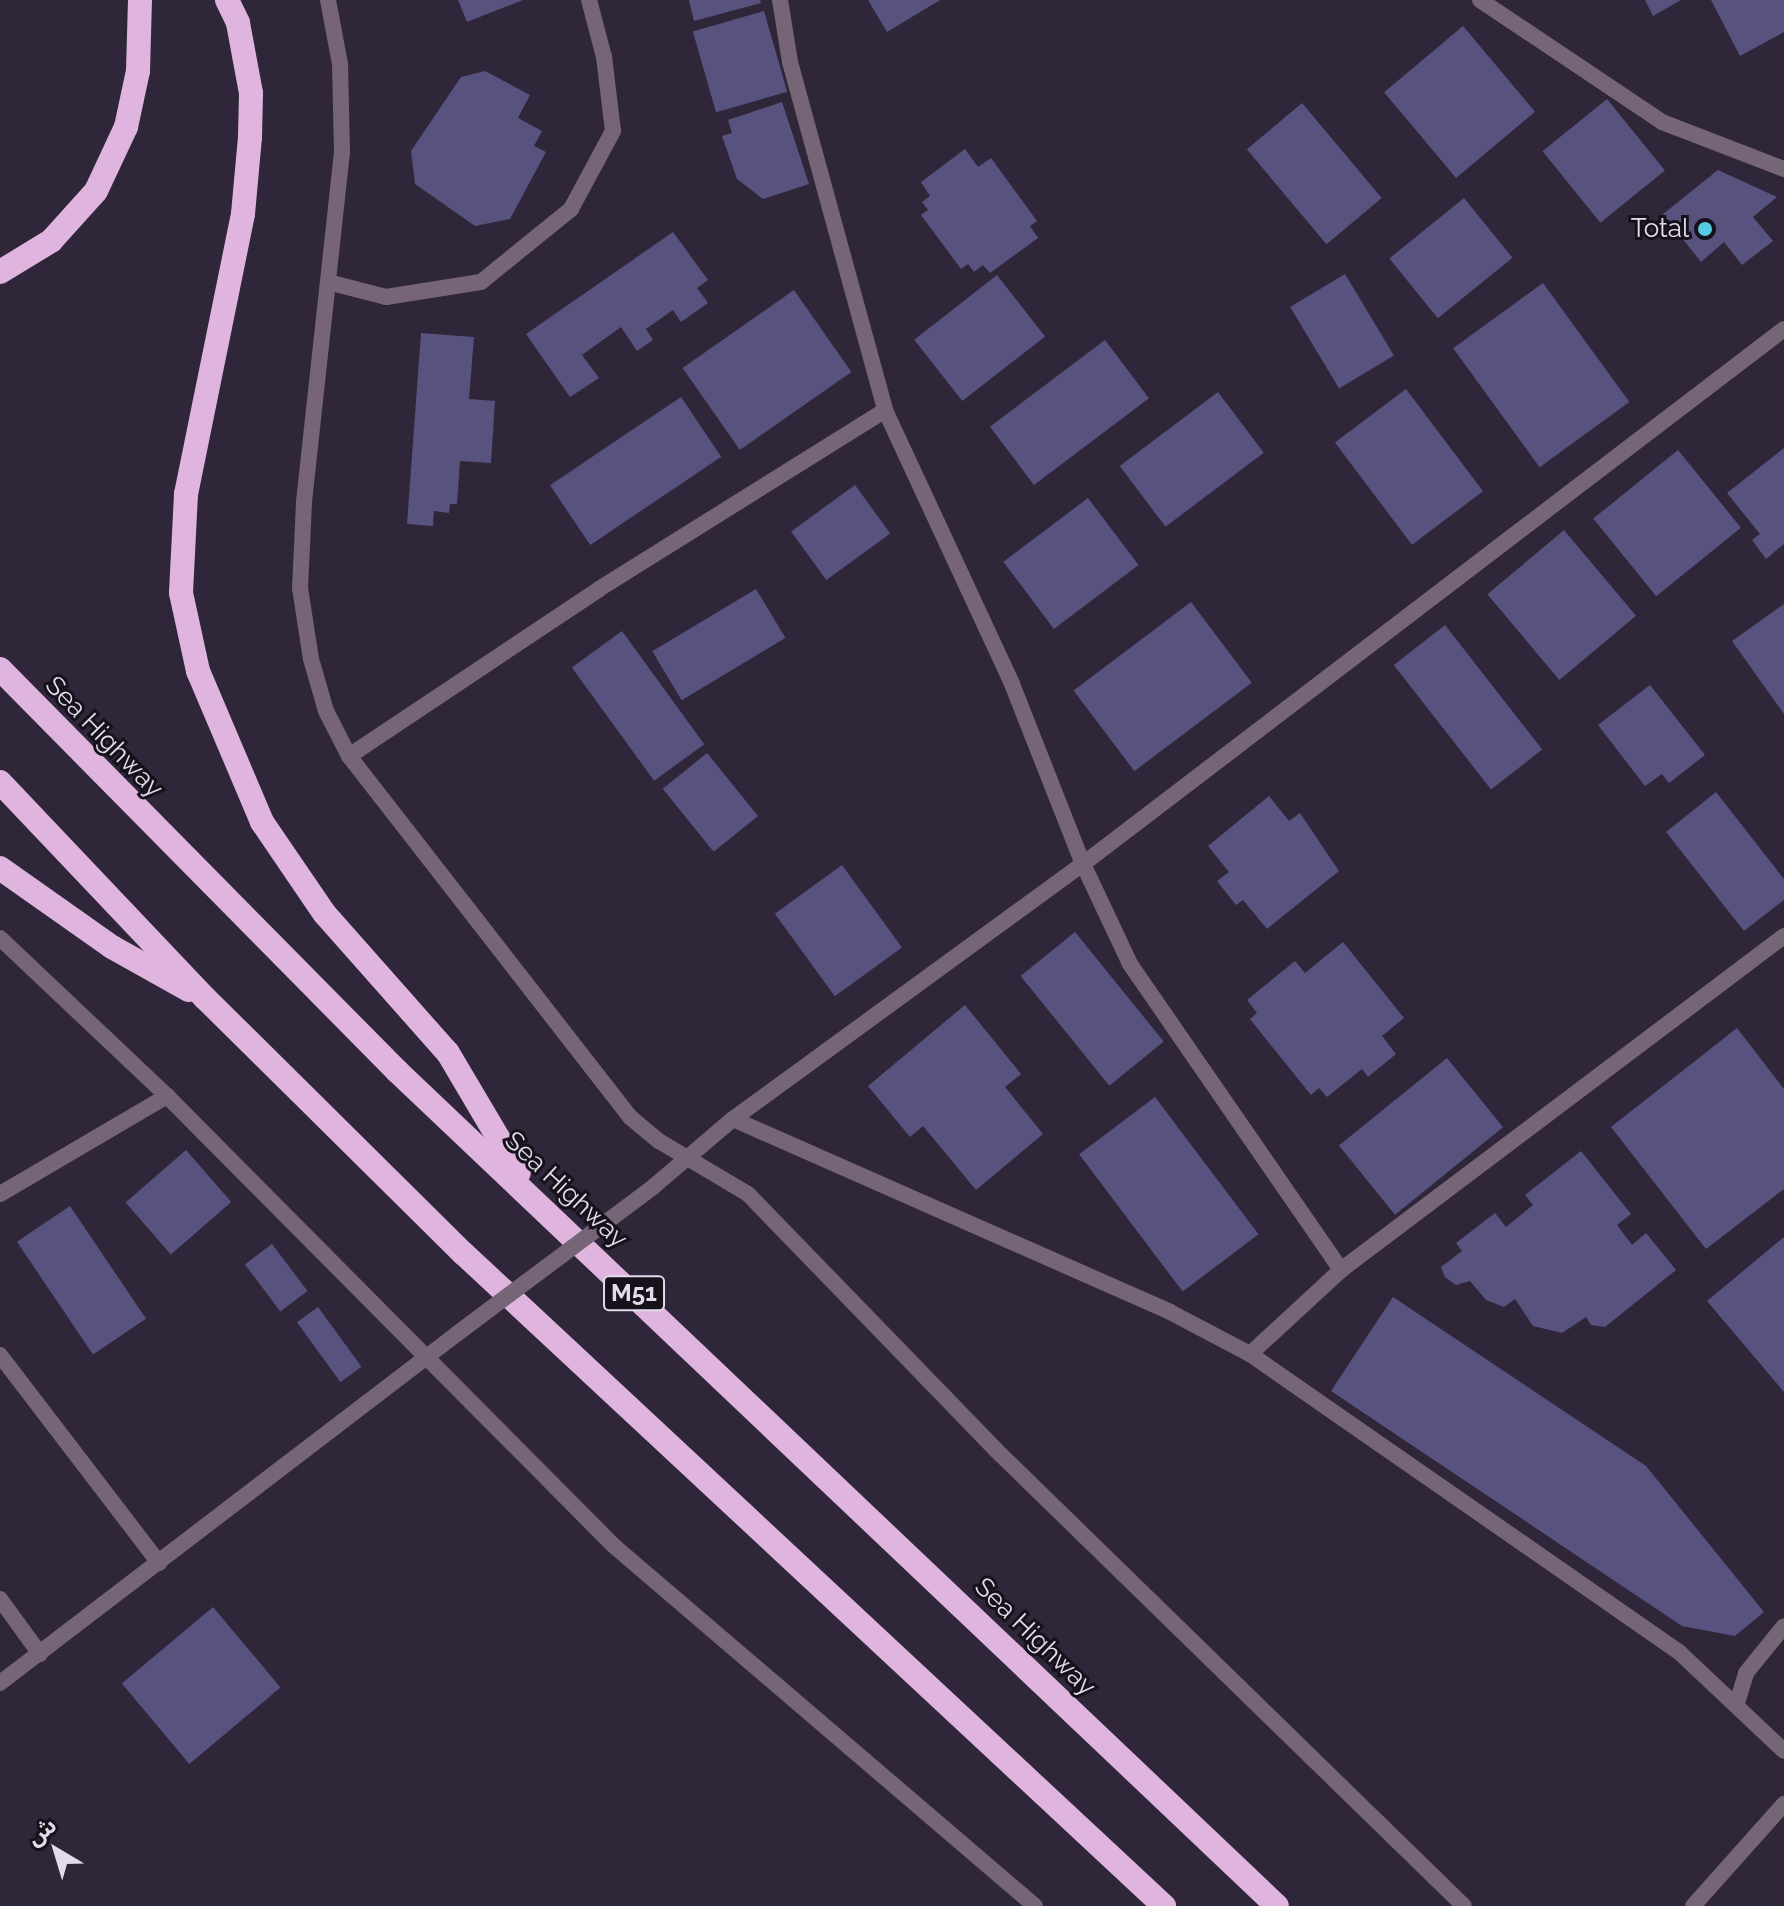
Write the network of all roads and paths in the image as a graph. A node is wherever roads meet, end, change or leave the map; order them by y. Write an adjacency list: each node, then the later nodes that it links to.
1 (140, 0): 8 (highway)
2 (227, 0): 23 (highway)
3 (328, 0): 9 (street)
4 (589, 0): 9 (street)
5 (780, 0): 11 (street)
6 (1480, 0): 7 (street)
7 (1784, 169)
8 (0, 272)
9 (328, 282): 13 (street)
10 (1784, 329): 15 (street)
11 (885, 410): 13 (street); 15 (street)
12 (0, 669): 23 (highway, Sea Highway / M51)
13 (349, 756): 22 (street)
14 (0, 782): 19 (highway)
15 (1083, 864): 21 (street); 25 (street)
16 (0, 868): 19 (highway)
17 (1784, 936): 25 (street)
18 (0, 938): 20 (street)
19 (205, 998): 38 (highway)
20 (167, 1096): 24 (street); 28 (street)
21 (733, 1119): 22 (street); 26 (street)
22 (687, 1157): 28 (street, bridge); 40 (street)
23 (529, 1193): 39 (highway, Sea Highway / M51)
24 (0, 1194)
25 (1341, 1270): 26 (street)
26 (1250, 1354): 34 (street)
27 (0, 1355): 29 (street)
28 (426, 1361): 29 (street); 37 (street)
29 (159, 1563): 32 (street)
30 (0, 1599): 32 (street)
31 (1784, 1626): 34 (street)
32 (40, 1654): 33 (street)
33 (0, 1683)
34 (1737, 1703): 35 (street)
35 (1784, 1751)
36 (1784, 1804): 41 (street)
37 (1035, 1906)
38 (1164, 1906)
39 (1277, 1906)
40 (1464, 1906)
41 (1693, 1906)

